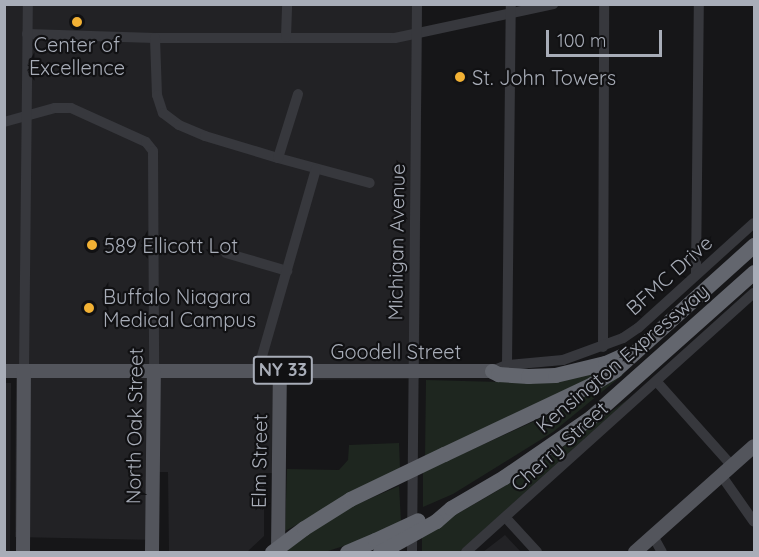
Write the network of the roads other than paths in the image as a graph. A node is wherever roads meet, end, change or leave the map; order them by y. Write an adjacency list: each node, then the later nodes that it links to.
1 (28, 4): 8 (street)
2 (286, 4): 11 (street)
3 (417, 4): 9 (street, Michigan Avenue)
4 (553, 4): 7 (street)
5 (604, 4): 26 (street)
6 (699, 4): 23 (street)
7 (511, 9): 9 (street); 27 (street)
8 (27, 34): 10 (street); 13 (street)
9 (417, 34): 11 (street); 30 (street, Michigan Avenue)
10 (155, 38): 11 (street); 15 (street)
11 (286, 38)
12 (298, 94): 15 (street)
13 (27, 117): 14 (street, North Oak Street); 32 (street); 33 (street, North Oak Street)
14 (4, 122)
15 (278, 158): 16 (street)
16 (316, 169): 17 (street); 21 (street)
17 (370, 183)
18 (754, 223): 23 (street, BFMC Drive)
19 (754, 245): 25 (highway, Kensington Expressway / NY 33)
20 (226, 253): 21 (street)
21 (287, 271): 28 (street)
22 (754, 272): 40 (highway, Kensington Expressway, bridge)
23 (696, 274): 26 (street, BFMC Drive)
24 (754, 293): 34 (street, Cherry Street)
25 (666, 326): 27 (highway, NY 33); 43 (highway, bridge)
26 (603, 347): 27 (street, Goodell Street)
27 (500, 368): 30 (main road, Goodell Street / NY 33)
28 (258, 370): 29 (main road, Goodell Street / NY 33); 33 (main road, Goodell Street / NY 33)
29 (280, 370): 30 (main road, Goodell Street / NY 33); 44 (main road, Elm Street)
30 (413, 370): 46 (street, Michigan Avenue)
31 (4, 371): 32 (main road, Goodell Street)
32 (24, 371): 33 (main road, Goodell Street / NY 33); 41 (main road)
33 (154, 371): 42 (main road, North Oak Street)
34 (657, 382): 36 (street); 37 (street, Cherry Street)
35 (754, 446): 36 (main road)
36 (726, 471): 38 (street); 39 (main road)
37 (506, 518): 47 (street, Cherry Street); 48 (street)
38 (754, 522)
39 (653, 536): 49 (main road); 50 (street)
40 (377, 546): 45 (highway, Kensington Expressway)
41 (23, 552)
42 (152, 552)
43 (272, 552)
44 (278, 552)
45 (347, 552)
46 (412, 552)
47 (466, 552)
48 (537, 552)
49 (635, 552)
50 (662, 552)

